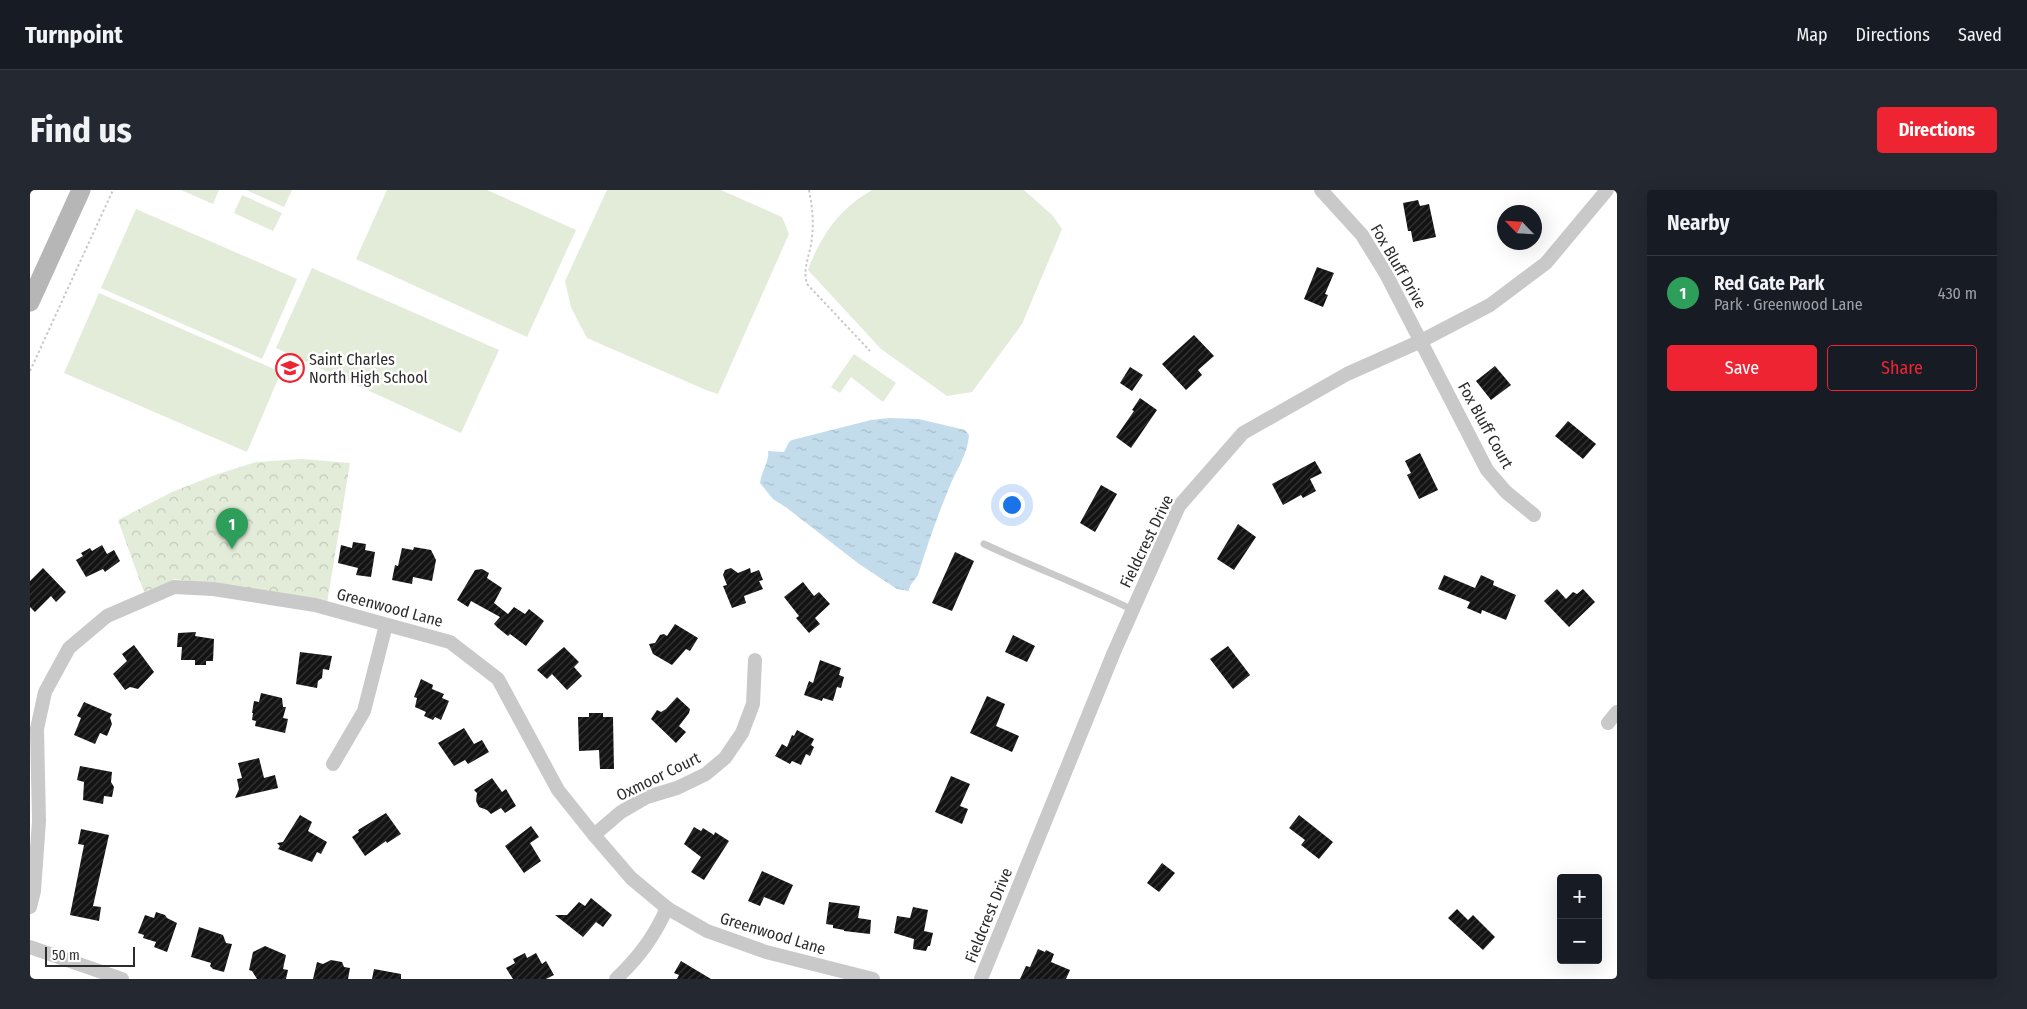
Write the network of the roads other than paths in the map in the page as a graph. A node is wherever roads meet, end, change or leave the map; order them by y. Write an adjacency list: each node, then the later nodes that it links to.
1 (81, 190): 4 (main road)
2 (1321, 190): 5 (street, Fox Bluff Drive)
3 (1607, 190): 5 (street, Fieldcrest Drive)
4 (30, 302)
5 (1421, 341): 6 (street, Fox Bluff Court); 8 (street, Fieldcrest Drive)
6 (1534, 515)
7 (984, 544): 8 (lane)
8 (1133, 610): 19 (street, Fieldcrest Drive)
9 (386, 625): 11 (street); 12 (street, Greenwood Lane); 13 (street, Greenwood Lane)
10 (755, 660): 12 (street, Oxmoor Court)
11 (333, 764)
12 (594, 835): 14 (street, Greenwood Lane)
13 (30, 907)
14 (667, 908): 17 (street); 18 (street, Greenwood Lane)
15 (30, 947): 16 (street)
16 (122, 979)
17 (616, 979)
18 (873, 979)
19 (981, 979)

